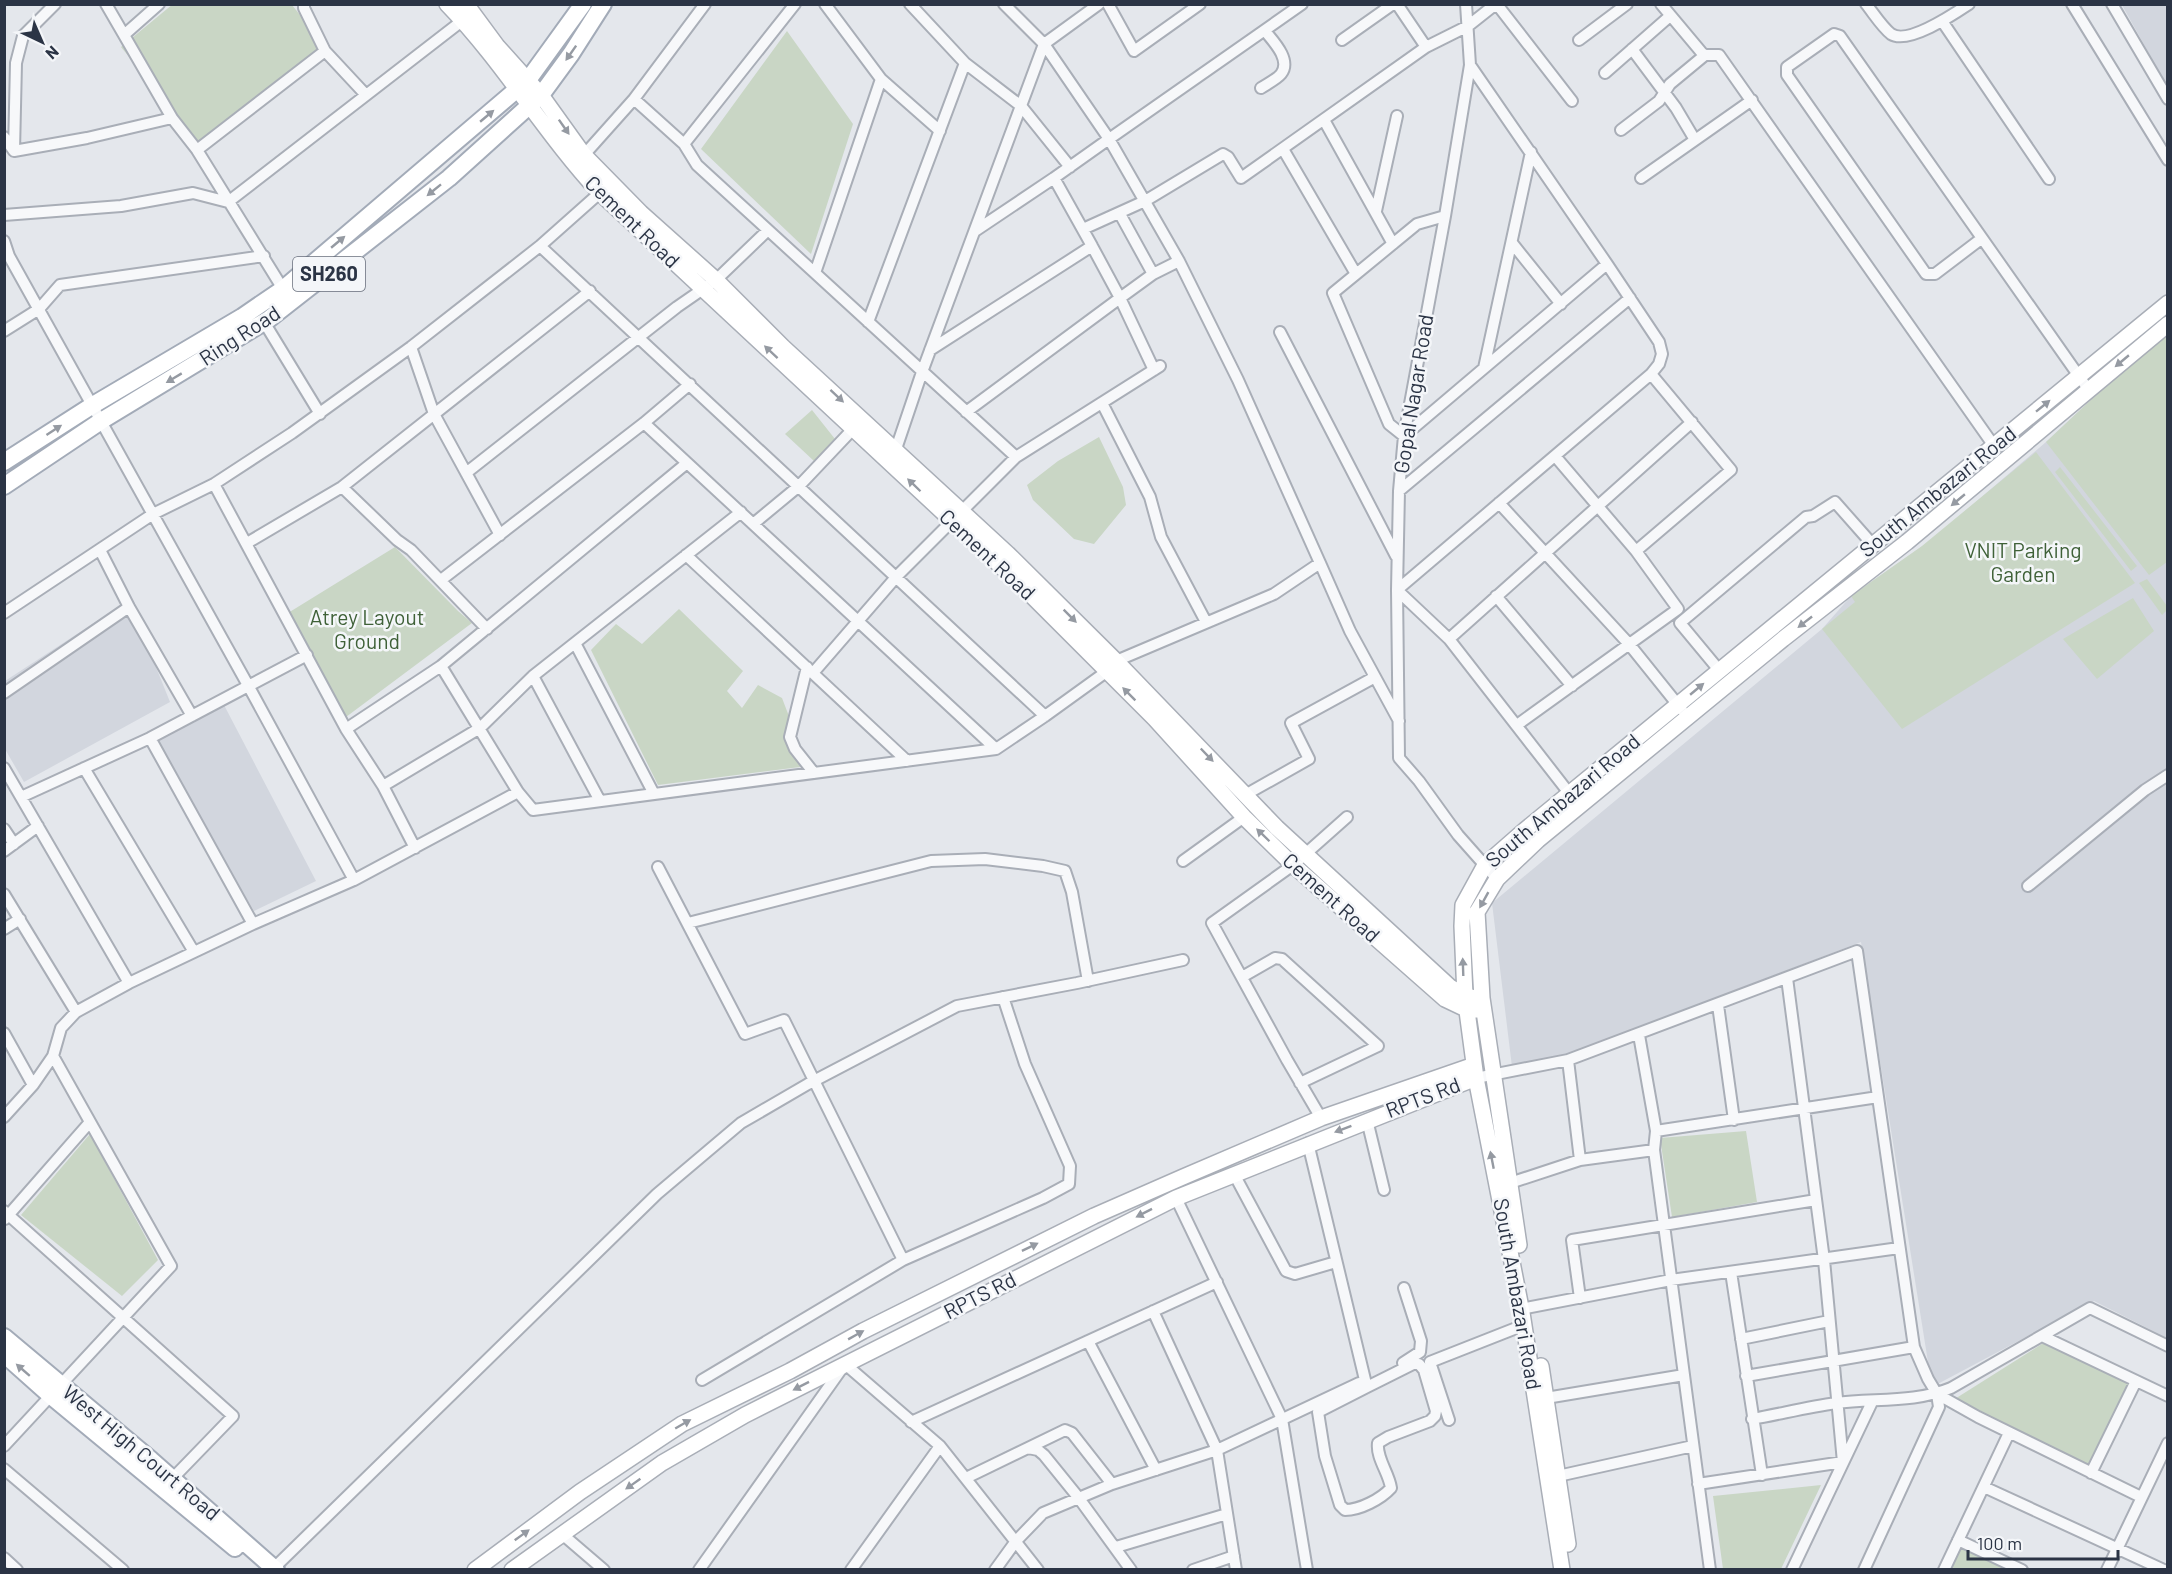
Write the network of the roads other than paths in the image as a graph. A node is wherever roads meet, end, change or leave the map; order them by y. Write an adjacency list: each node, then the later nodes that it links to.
1 (55, 4): 64 (street)
2 (106, 4): 31 (street)
3 (159, 4): 31 (street)
4 (304, 4): 37 (street)
5 (447, 4): 26 (main road, Cement Road)
6 (583, 4): 43 (main road, Ring Road / SH260)
7 (603, 4): 49 (main road, Ring Road / SH260, one-way to 49)
8 (705, 4): 47 (street)
9 (795, 4): 61 (street)
10 (825, 4): 42 (street)
11 (910, 4): 39 (street)
12 (1004, 4): 34 (street)
13 (1099, 4): 34 (street)
14 (1108, 4): 15 (street)
15 (1200, 4)
16 (1302, 4): 30 (street)
17 (1395, 4): 32 (street); 35 (street)
18 (1466, 4): 29 (street, Gopal Nagar Road)
19 (1627, 4): 25 (street)
20 (1661, 4): 27 (street)
21 (1866, 4): 28 (street)
22 (1969, 4): 28 (street)
23 (2072, 4): 67 (street)
24 (2112, 4): 48 (street)
25 (1615, 8): 33 (street)
26 (467, 13): 43 (main road, Cement Road); 46 (street)
27 (1670, 16): 36 (street); 38 (street)
28 (1942, 21): 71 (street)
29 (1468, 26): 35 (street); 40 (street, Gopal Nagar Road); 51 (street)
30 (1265, 31): 44 (street); 59 (street)
31 (124, 35): 54 (street)
32 (1342, 40)
33 (1579, 40)
34 (1044, 44): 52 (street); 59 (street)
35 (1426, 47): 55 (street)
36 (1632, 49): 41 (street); 45 (street)
37 (325, 51): 46 (street); 63 (street)
38 (1706, 55): 45 (street); 50 (street)
39 (965, 63): 52 (street); 57 (street)
40 (1470, 65): 65 (street); 79 (street, Gopal Nagar Road)
41 (1605, 73)
42 (881, 80): 57 (street); 93 (street)
43 (523, 85): 49 (main road, Cement Road); 97 (main road, Ring Road / SH260, one-way to 43)
44 (1261, 88)
45 (1664, 92): 56 (street); 60 (street)
46 (366, 95): 75 (street)
47 (634, 99): 61 (street); 66 (street)
48 (2168, 99)
49 (535, 100): 66 (main road, Cement Road, one-way to 66); 73 (main road, Cement Road); 105 (main road, Ring Road / SH260, one-way to 105)
50 (1752, 100): 60 (street); 129 (street)
51 (1572, 101)
52 (1021, 106): 68 (street); 82 (street)
53 (1397, 117): 76 (street)
54 (172, 118): 63 (street); 64 (street)
55 (1324, 120): 62 (street); 76 (street)
56 (1621, 130)
57 (940, 131): 106 (street)
58 (4, 137): 64 (street)
59 (1109, 139): 68 (street); 74 (street)
60 (1695, 140): 70 (street)
61 (684, 144): 81 (street)
62 (1283, 149): 74 (street); 95 (street)
63 (197, 150): 75 (street)
64 (14, 151)
65 (1531, 152): 85 (street); 92 (street)
66 (584, 155): 72 (main road, Cement Road)
67 (2168, 160)
68 (1070, 167): 69 (street)
69 (1054, 178): 80 (street); 82 (street)
70 (1641, 178)
71 (2049, 179)
72 (612, 182): 73 (street); 96 (main road, Cement Road)
73 (600, 193): 87 (street); 98 (main road, Cement Road)
74 (1145, 201): 77 (street); 91 (street)
75 (228, 202): 78 (street); 89 (street)
76 (1376, 211): 86 (street)
77 (1120, 214): 80 (street); 94 (street)
78 (4, 215)
79 (1445, 216): 86 (street); 128 (street, Gopal Nagar Road)
80 (1083, 229): 88 (street)
81 (768, 230): 93 (street); 96 (street)
82 (975, 231): 112 (street)
83 (1981, 239): 83 (street); 116 (street)
84 (4, 241): 90 (street)
85 (1512, 243): 103 (street); 113 (street)
86 (1393, 244): 95 (street)
87 (540, 246): 99 (street); 111 (street)
88 (1092, 246): 101 (street); 112 (street)
89 (264, 256): 97 (street); 104 (street)
90 (7, 257): 104 (street)
91 (1179, 261): 94 (street); 155 (street)
92 (1607, 264): 100 (street); 103 (street)
93 (814, 273): 106 (street)
94 (1153, 274): 101 (street)
95 (1356, 274): 128 (street)
96 (717, 280): 98 (street); 130 (main road, Cement Road, one-way to 130)
97 (283, 289): 105 (main road, Ring Road / SH260)
98 (703, 289): 110 (street); 127 (main road, Cement Road, one-way to 98)
99 (590, 291): 110 (street); 123 (street)
100 (1630, 297): 115 (street); 140 (street)
101 (1120, 298): 119 (street); 121 (street)
102 (2168, 303): 116 (main road, South Ambazari Road)
103 (1561, 304): 113 (street)
104 (39, 309): 108 (street); 120 (street)
105 (269, 312): 120 (main road, Ring Road / SH260); 122 (street); 124 (main road, Ring Road / SH260, one-way to 124)
106 (868, 322): 114 (street)
107 (2168, 324): 118 (main road, South Ambazari Road, one-way to 118)
108 (4, 331)
109 (1280, 332): 154 (street)
110 (640, 337): 117 (street); 135 (street)
111 (411, 347): 122 (street); 123 (street)
112 (930, 350): 114 (street)
113 (1484, 368): 128 (street)
114 (922, 372): 121 (street); 130 (street)
115 (1651, 374): 125 (street); 131 (street)
116 (2079, 376): 118 (street); 129 (main road, South Ambazari Road, one-way to 116)
117 (690, 384): 126 (street); 138 (street)
118 (2088, 389): 181 (main road, South Ambazari Road, one-way to 181)
119 (1102, 403): 132 (street); 163 (street)
120 (93, 405): 124 (street); 133 (main road, Ring Road / SH260, one-way to 120)
121 (966, 412): 132 (street)
122 (320, 414): 136 (street)
123 (434, 414): 135 (street); 139 (street)
124 (101, 422): 137 (main road, Ring Road / SH260); 144 (street)
125 (1692, 422): 142 (street); 151 (street)
126 (644, 423): 134 (street); 147 (street)
127 (853, 429): 138 (street); 145 (main road, Cement Road, one-way to 127)
128 (1404, 435): 140 (street, Gopal Nagar Road)
129 (1994, 446): 149 (main road, South Ambazari Road)
130 (896, 449): 145 (main road, Cement Road)
131 (1555, 456): 141 (street); 142 (street)
132 (1016, 457): 145 (street)
133 (4, 462)
134 (687, 463): 143 (street); 164 (street)
135 (466, 473): 147 (street)
136 (214, 484): 144 (street); 148 (street)
137 (4, 486)
138 (799, 486): 146 (street); 156 (street)
139 (342, 487): 148 (street); 157 (street)
140 (1399, 491): 154 (street, Gopal Nagar Road)
141 (1499, 503): 152 (street); 158 (street)
142 (1599, 506): 151 (street); 152 (street)
143 (741, 512): 146 (street); 153 (street)
144 (153, 514): 150 (street); 176 (street)
145 (957, 516): 156 (street); 170 (main road, Cement Road)
146 (753, 524): 162 (street)
147 (500, 535): 157 (street)
148 (247, 543): 168 (street)
149 (1873, 545): 172 (main road, South Ambazari Road); 172 (street)
150 (100, 549): 160 (street); 161 (street)
151 (1636, 551): 167 (street)
152 (1545, 553): 159 (street); 167 (street)
153 (687, 555): 166 (street); 171 (street)
154 (1398, 559): 158 (street, Gopal Nagar Road)
155 (1320, 563): 163 (street); 174 (street)
156 (897, 576): 162 (street); 180 (street)
157 (441, 580): 164 (street)
158 (1397, 590): 165 (street); 182 (street, Gopal Nagar Road)
159 (1496, 596): 165 (street); 175 (street)
160 (129, 607): 177 (street); 179 (street)
161 (4, 613)
162 (859, 622): 171 (street); 187 (street)
163 (1206, 622): 170 (street)
164 (487, 629): 169 (street)
165 (1449, 639): 183 (street)
166 (575, 643): 173 (street); 196 (street)
167 (1629, 644): 175 (street); 178 (street)
168 (307, 655): 176 (street); 185 (street)
169 (441, 666): 184 (street); 185 (street)
170 (1111, 666): 180 (street); 197 (main road, Cement Road, one-way to 197); 200 (main road, Cement Road, one-way to 170)
171 (810, 670): 188 (street); 191 (street)
172 (1719, 670): 178 (main road, South Ambazari Road, one-way to 172)
173 (533, 676): 184 (street); 199 (street)
174 (1375, 677): 182 (street); 197 (street)
175 (1572, 686): 183 (street)
176 (249, 687): 179 (street); 213 (street)
177 (4, 693)
178 (1678, 705): 181 (street); 195 (main road, South Ambazari Road)
179 (192, 716): 186 (street)
180 (1045, 716): 187 (street)
181 (1688, 717): 212 (main road, South Ambazari Road)
182 (1399, 721): 210 (street, Gopal Nagar Road)
183 (1517, 726): 195 (street)
184 (480, 728): 193 (street); 194 (street)
185 (346, 729): 193 (street)
186 (150, 738): 190 (street); 218 (street)
187 (996, 749): 188 (street)
188 (907, 760): 191 (street)
189 (4, 768): 198 (street)
190 (84, 768): 198 (street); 220 (street)
191 (814, 773): 196 (street)
192 (2168, 775): 214 (street)
193 (382, 786): 205 (street)
194 (518, 792): 199 (street); 205 (street)
195 (1569, 793): 210 (main road, South Ambazari Road)
196 (654, 794): 199 (street)
197 (1245, 795): 207 (main road, Cement Road)
198 (21, 797): 202 (street)
199 (600, 801)
200 (1244, 817): 208 (street); 209 (main road, Cement Road, one-way to 200)
201 (1347, 817): 207 (street)
202 (38, 826): 204 (street); 225 (street)
203 (4, 829): 204 (street)
204 (14, 844): 206 (street)
205 (416, 848): 213 (street)
206 (4, 851)
207 (1306, 854): 209 (street); 227 (main road, Cement Road)
208 (1183, 861)
209 (1293, 865): 222 (street); 227 (main road, Cement Road)
210 (1485, 865): 212 (street, Gopal Nagar Road); 227 (main road, South Ambazari Road, one-way to 210)
211 (658, 867): 217 (street)
212 (1497, 879): 228 (main road, South Ambazari Road, one-way to 228)
213 (354, 880): 218 (street)
214 (2028, 886)
215 (4, 894): 216 (street)
216 (20, 919): 219 (street); 230 (street)
217 (688, 923): 224 (street); 237 (street)
218 (253, 924): 220 (street)
219 (4, 928)
220 (194, 952): 225 (street)
221 (1183, 960): 224 (street)
222 (1242, 976): 238 (street); 238 (street)
223 (1787, 978): 229 (street); 240 (street); 241 (street)
224 (1088, 981): 226 (street)
225 (129, 983): 230 (street)
226 (1003, 997): 237 (street); 259 (street)
227 (1465, 1003): 228 (main road); 235 (main road, South Ambazari Road)
228 (1483, 1004): 236 (main road, South Ambazari Road)
229 (1718, 1005): 232 (street); 245 (street)
230 (75, 1012): 233 (street)
231 (4, 1033): 239 (street)
232 (1639, 1035): 234 (street); 247 (street)
233 (53, 1056): 239 (street); 246 (street)
234 (1568, 1060): 236 (street); 250 (street)
235 (1475, 1072): 236 (street); 243 (main road); 244 (main road, RPTS Rd); 268 (main road, South Ambazari Road, one-way to 235)
236 (1493, 1074): 252 (main road, South Ambazari Road)
237 (814, 1081): 259 (street); 326 (street)
238 (1300, 1083): 243 (street)
239 (33, 1085): 242 (street)
240 (1878, 1097): 241 (street); 258 (street)
241 (1804, 1110): 245 (street); 255 (street)
242 (4, 1117)
243 (1321, 1118): 327 (main road, one-way to 243)
244 (1367, 1120): 248 (main road, RPTS Rd, one-way to 248); 253 (street)
245 (1734, 1120): 247 (street)
246 (90, 1122): 256 (street); 269 (street)
247 (1656, 1131): 249 (street)
248 (1308, 1143): 251 (main road, RPTS Rd); 261 (street); 284 (street)
249 (1654, 1150): 250 (street); 257 (street)
250 (1580, 1160): 252 (street)
251 (1234, 1174): 254 (main road, RPTS Rd); 261 (street)
252 (1510, 1183): 268 (main road, South Ambazari Road)
253 (1383, 1190)
254 (1176, 1197): 264 (street); 279 (main road, RPTS Rd, one-way to 279)
255 (1816, 1200): 257 (street); 260 (street)
256 (6, 1215): 269 (street)
257 (1664, 1224): 263 (street); 266 (street)
258 (1899, 1248): 260 (street); 276 (street)
259 (903, 1260): 282 (street)
260 (1824, 1260): 262 (street); 270 (street)
261 (1336, 1262): 284 (street)
262 (1731, 1272): 263 (street); 273 (street)
263 (1671, 1280): 266 (street); 280 (street)
264 (1217, 1282): 267 (street); 292 (street)
265 (1404, 1288): 284 (street)
266 (1580, 1298): 268 (street)
267 (1153, 1311): 274 (street); 302 (street)
268 (1525, 1314): 288 (main road, South Ambazari Road); 294 (street); 338 (main road, South Ambazari Road)
269 (125, 1318): 285 (street); 310 (street)
270 (1829, 1321): 273 (street); 278 (street)
271 (2042, 1336): 275 (street); 283 (street); 286 (street)
272 (4, 1337): 285 (main road, West High Court Road)
273 (1741, 1339): 281 (street)
274 (1088, 1341): 295 (street); 305 (street)
275 (2168, 1346)
276 (1914, 1347): 278 (street); 286 (street)
277 (4, 1354): 285 (main road, West High Court Road, one-way to 277)
278 (1833, 1359): 281 (street); 290 (street)
279 (845, 1364): 295 (street); 317 (main road, RPTS Rd, one-way to 317); 330 (street)
280 (1684, 1375): 288 (street); 300 (street)
281 (1746, 1376): 293 (street)
282 (702, 1380)
283 (2136, 1381): 287 (street); 306 (street)
284 (1366, 1384): 291 (street); 291 (street)
285 (55, 1390): 298 (street); 310 (main road, West High Court Road); 326 (main road, West High Court Road)
286 (1937, 1394): 289 (street); 296 (street); 342 (street)
287 (2168, 1396)
288 (1546, 1398): 308 (main road, South Ambazari Road)
289 (1872, 1402): 290 (street); 303 (street)
290 (1836, 1403): 293 (street); 303 (street)
291 (1323, 1405): 292 (street)
292 (1282, 1419): 302 (street); 337 (street)
293 (1752, 1419): 307 (street)
294 (1449, 1420)
295 (911, 1422): 299 (street)
296 (2009, 1432): 306 (street); 313 (street)
297 (2168, 1443): 315 (street)
298 (4, 1446)
299 (940, 1446): 309 (street); 331 (street)
300 (1693, 1446): 308 (street); 312 (street)
301 (1028, 1448): 309 (street); 311 (street); 314 (street)
302 (1217, 1450): 305 (street); 316 (street)
303 (1843, 1462): 307 (street); 341 (street)
304 (4, 1469): 325 (street)
305 (1156, 1470): 311 (street)
306 (2091, 1473): 315 (street)
307 (1762, 1474): 312 (street)
308 (1558, 1476): 339 (main road, South Ambazari Road)
309 (966, 1478): 319 (street)
310 (172, 1479): 326 (main road, West High Court Road)
311 (1112, 1484): 314 (street)
312 (1698, 1484): 340 (street)
313 (1984, 1487): 318 (street); 321 (street)
314 (1078, 1497): 319 (street); 320 (street)
315 (2141, 1497): 321 (street)
316 (1227, 1514): 320 (street); 322 (street)
317 (562, 1534): 328 (main road, RPTS Rd); 329 (street)
318 (1958, 1540): 343 (street); 344 (street)
319 (1016, 1541): 332 (street); 333 (street)
320 (1116, 1547): 334 (street)
321 (2116, 1549): 345 (street); 346 (street)
322 (1234, 1556): 335 (street); 336 (street)
323 (4, 1558): 324 (street)
324 (17, 1569)
325 (123, 1569)
326 (271, 1569)
327 (475, 1569)
328 (512, 1569)
329 (604, 1569)
330 (699, 1569)
331 (851, 1569)
332 (995, 1569)
333 (1038, 1569)
334 (1131, 1569)
335 (1193, 1569)
336 (1236, 1569)
337 (1306, 1569)
338 (1562, 1569)
339 (1571, 1569)
340 (1710, 1569)
341 (1792, 1569)
342 (1864, 1569)
343 (1944, 1569)
344 (2022, 1569)
345 (2107, 1569)
346 (2164, 1569)

